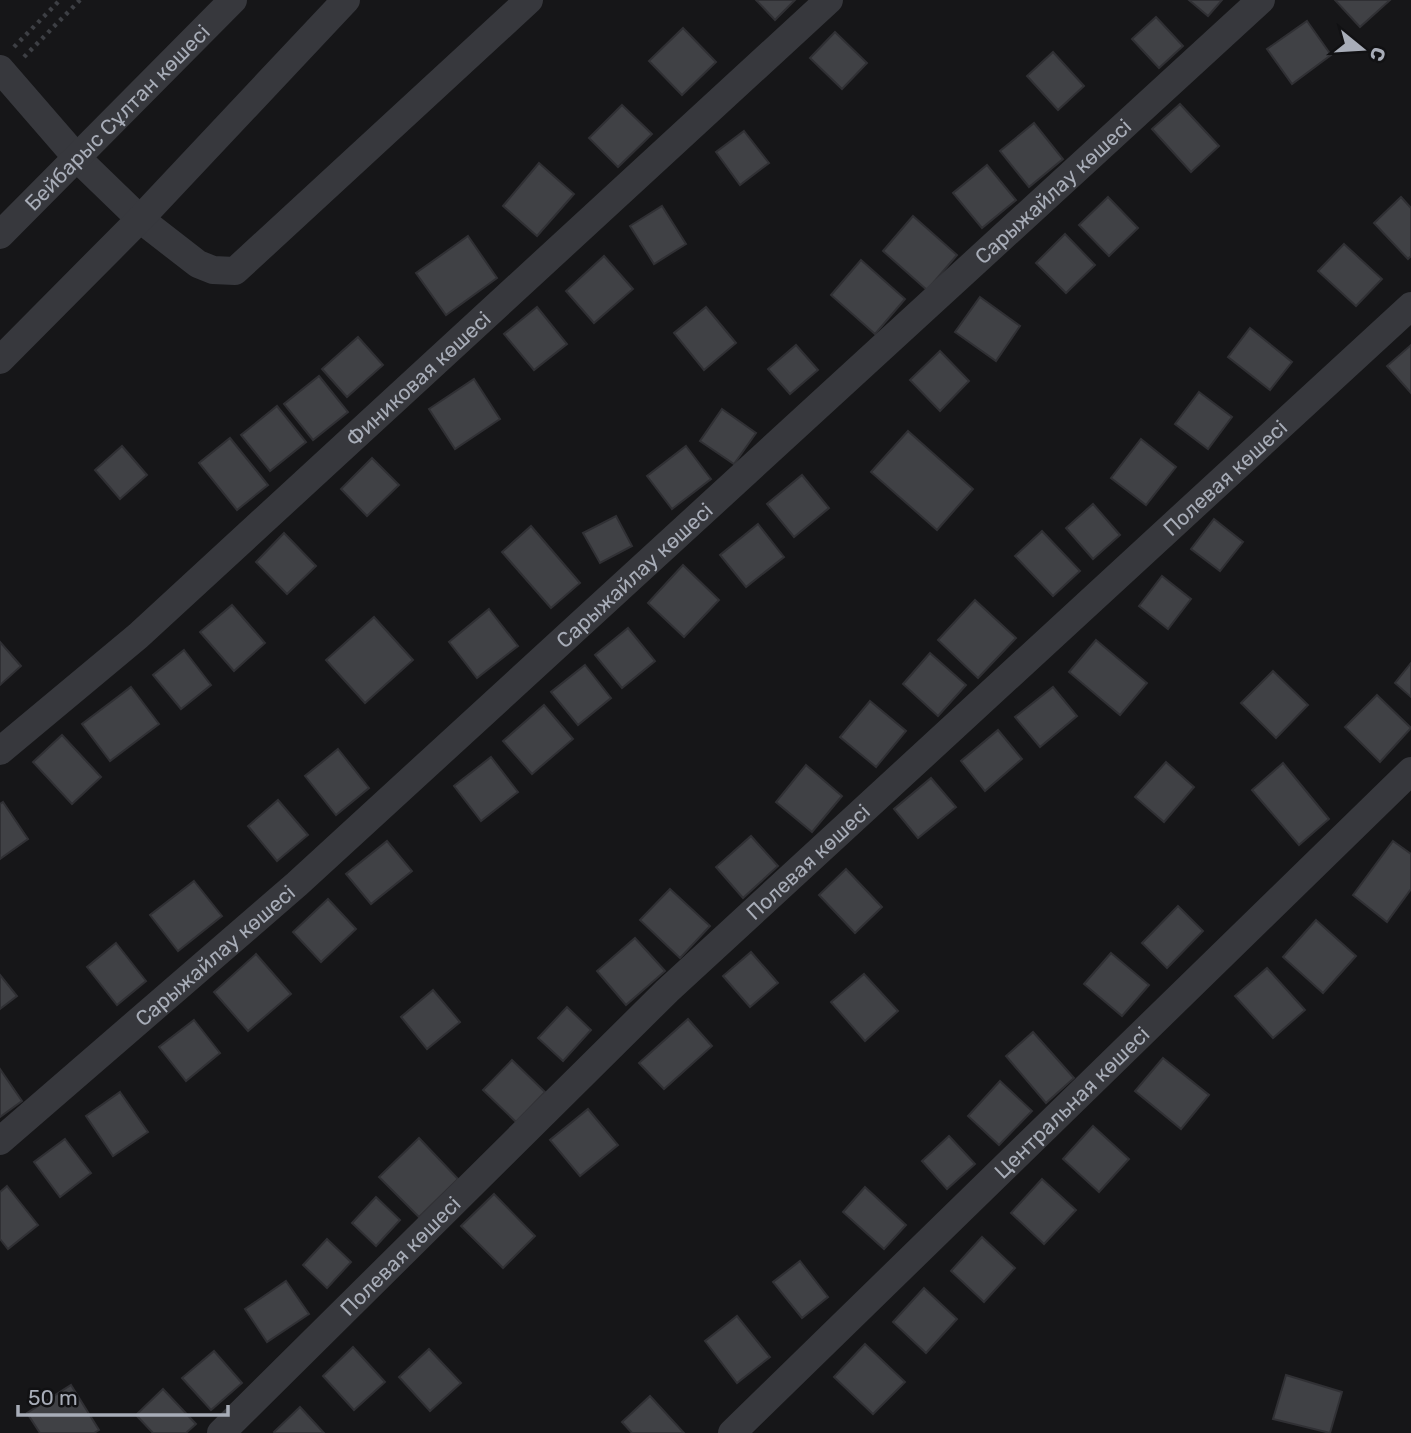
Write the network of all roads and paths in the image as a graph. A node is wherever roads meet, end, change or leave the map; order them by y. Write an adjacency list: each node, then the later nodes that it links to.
1 (61, 0): 8 (path); 9 (path)
2 (80, 0): 8 (path)
3 (233, 0): 10 (street, Бейбарыс Сұлтан көшесі)
4 (346, 0): 11 (street)
5 (529, 0): 11 (street)
6 (829, 0): 15 (street, Финиковая көшесі)
7 (1261, 0): 17 (street, Сарыжайлау көшесі)
8 (71, 9): 9 (path)
9 (5, 65): 10 (street)
10 (78, 159): 11 (street); 12 (street, Бейбарыс Сұлтан көшесі)
11 (139, 219): 14 (street)
12 (0, 234)
13 (1411, 306): 18 (street, Полевая көшесі)
14 (0, 360)
15 (0, 751)
16 (1411, 771): 19 (street, Центральная көшесі)
17 (0, 1140)
18 (221, 1433)
19 (732, 1433)

